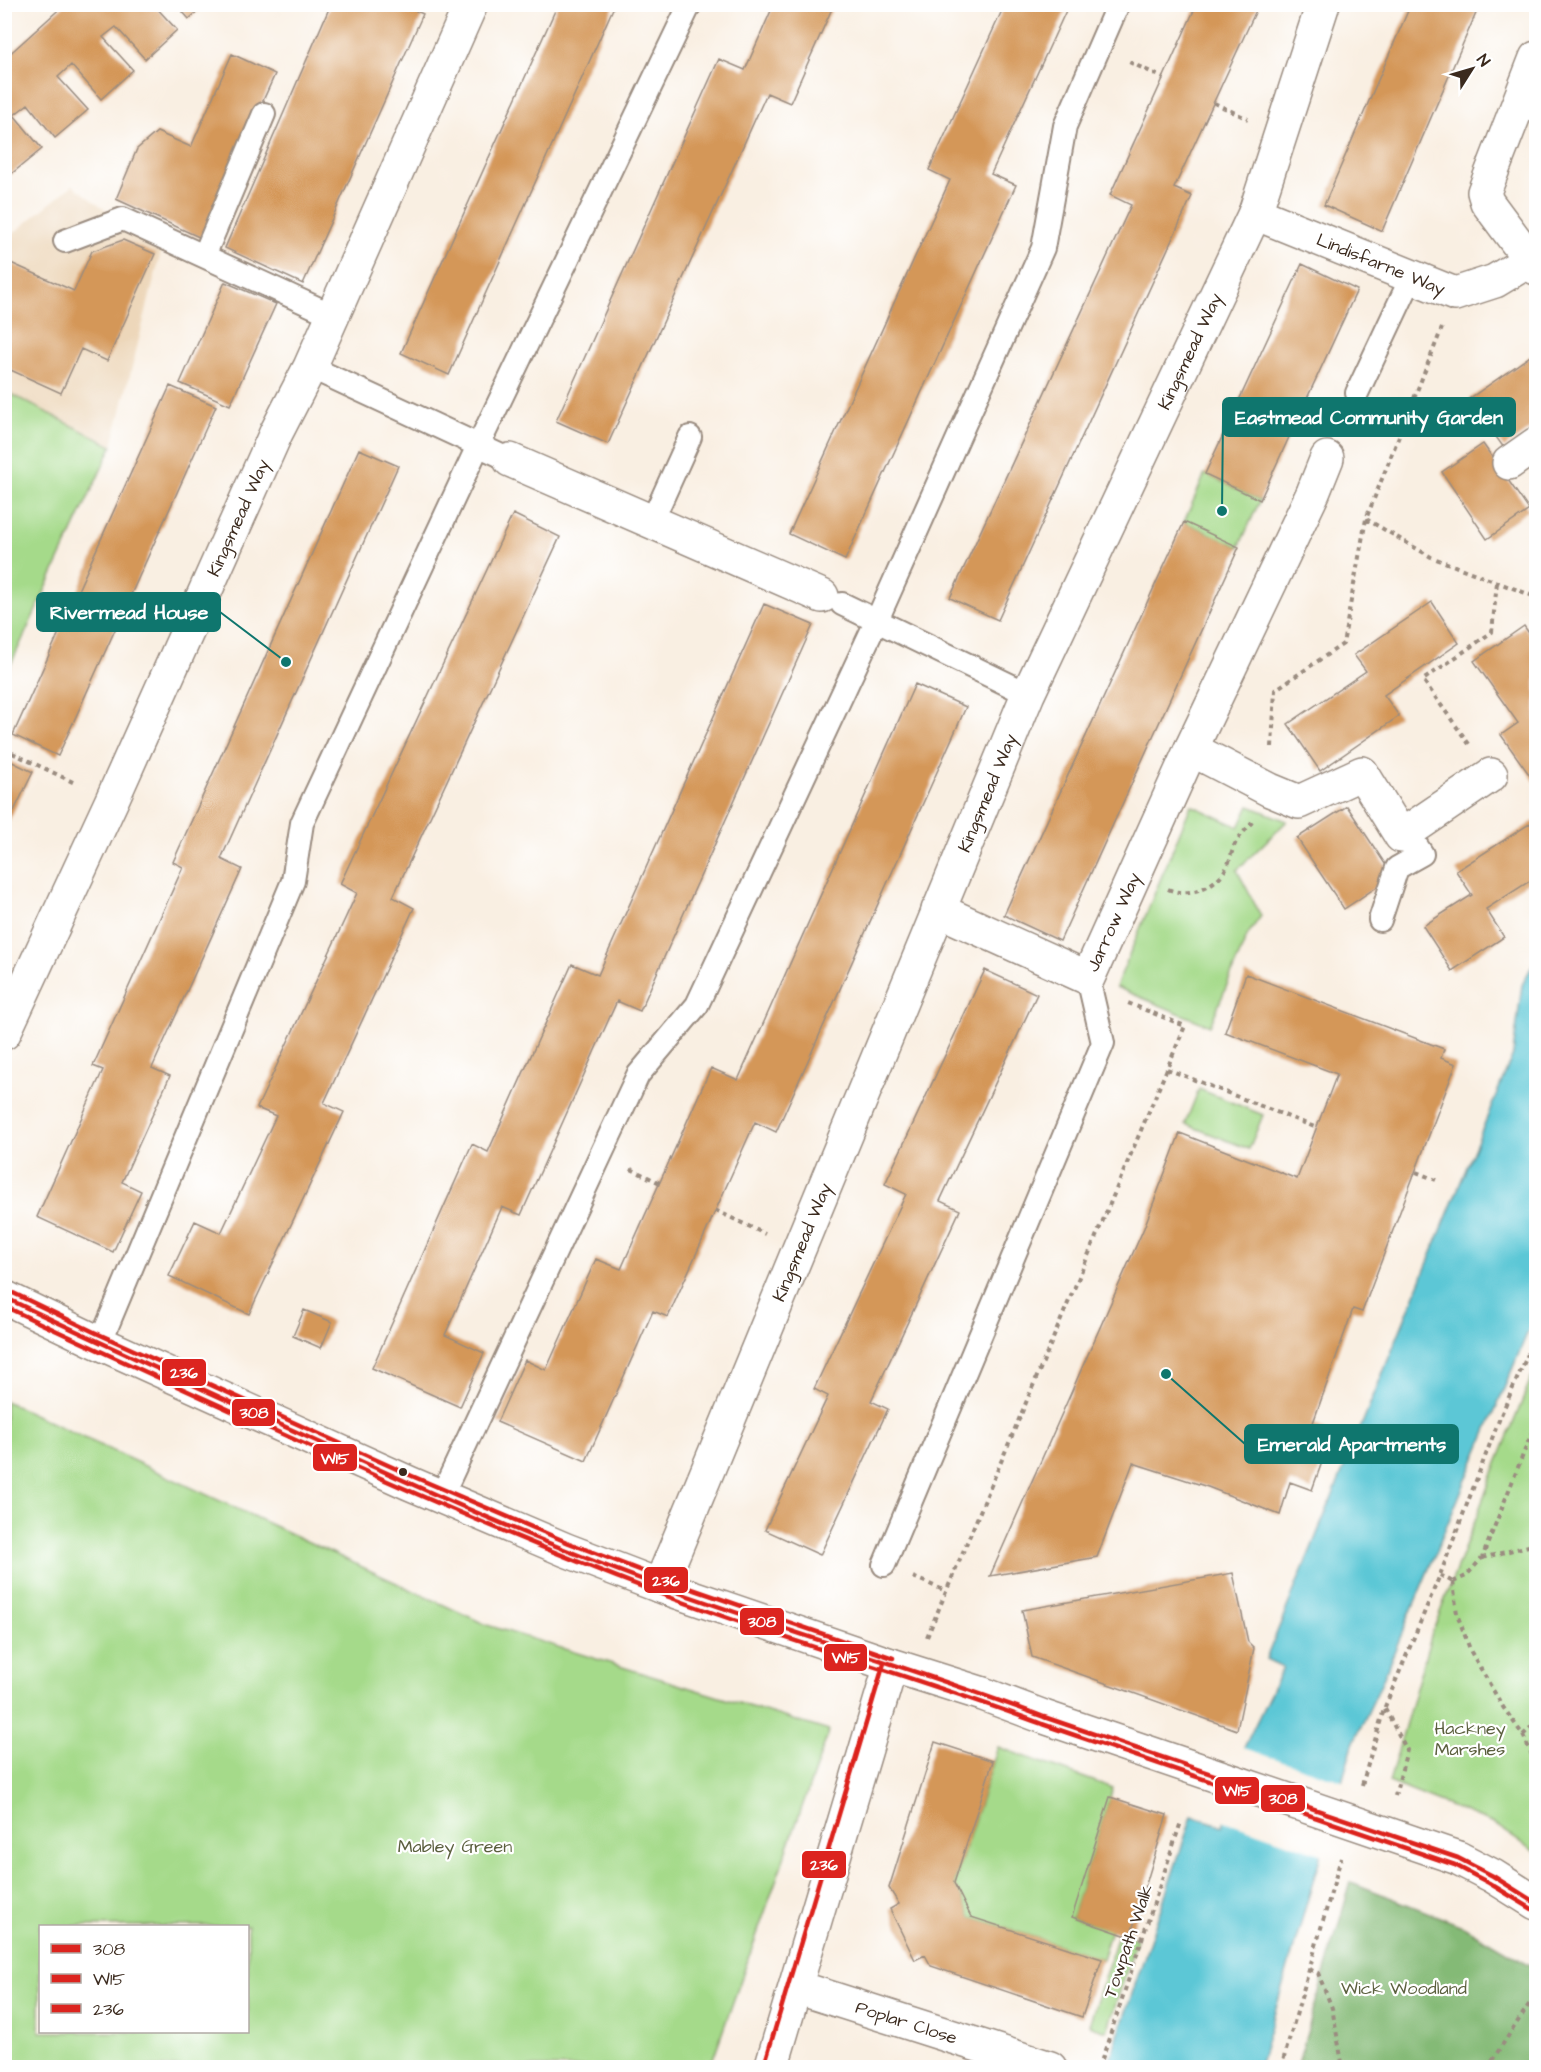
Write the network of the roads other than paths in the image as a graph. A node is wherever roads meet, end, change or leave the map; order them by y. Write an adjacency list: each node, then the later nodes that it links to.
1 (471, 4): 12 (street, Kingsmead Way)
2 (690, 4): 17 (lane)
3 (1118, 4): 23 (lane)
4 (1323, 4): 7 (street, Kingsmead Way)
5 (1536, 58): 10 (street, Lindisfarne Way)
6 (264, 114): 9 (lane)
7 (1256, 213): 11 (street, Lindisfarne Way); 24 (street, Kingsmead Way)
8 (65, 241): 9 (lane)
9 (204, 256): 12 (lane)
10 (1533, 264): 11 (street, Lindisfarne Way)
11 (1412, 276): 14 (lane)
12 (332, 315): 13 (street, Kingsmead Way)
13 (310, 367): 17 (lane); 31 (street, Kingsmead Way)
14 (1357, 393)
15 (690, 437): 21 (lane)
16 (1536, 444): 20 (street)
17 (478, 446): 19 (lane); 33 (lane)
18 (1327, 458): 25 (street, Jarrow Way)
19 (510, 460): 21 (street)
20 (1509, 463)
21 (652, 521): 22 (street)
22 (832, 600): 23 (lane)
23 (878, 620): 24 (lane); 34 (lane)
24 (1028, 694): 28 (street, Kingsmead Way)
25 (1191, 749): 27 (street); 30 (street, Jarrow Way)
26 (1491, 775): 27 (street)
27 (1407, 831): 29 (lane)
28 (938, 910): 30 (street, Jarrow Way); 36 (street, Kingsmead Way)
29 (1380, 920)
30 (1088, 978): 35 (lane)
31 (4, 1033)
32 (4, 1297): 33 (street)
33 (100, 1343): 34 (street)
34 (441, 1497): 36 (street)
35 (884, 1565)
36 (660, 1586): 37 (street)
37 (902, 1668): 38 (street, bridge); 39 (street)
38 (1536, 1903)
39 (796, 1987): 40 (street); 41 (street, Poplar Close)
40 (771, 2067)
41 (1050, 2067)

